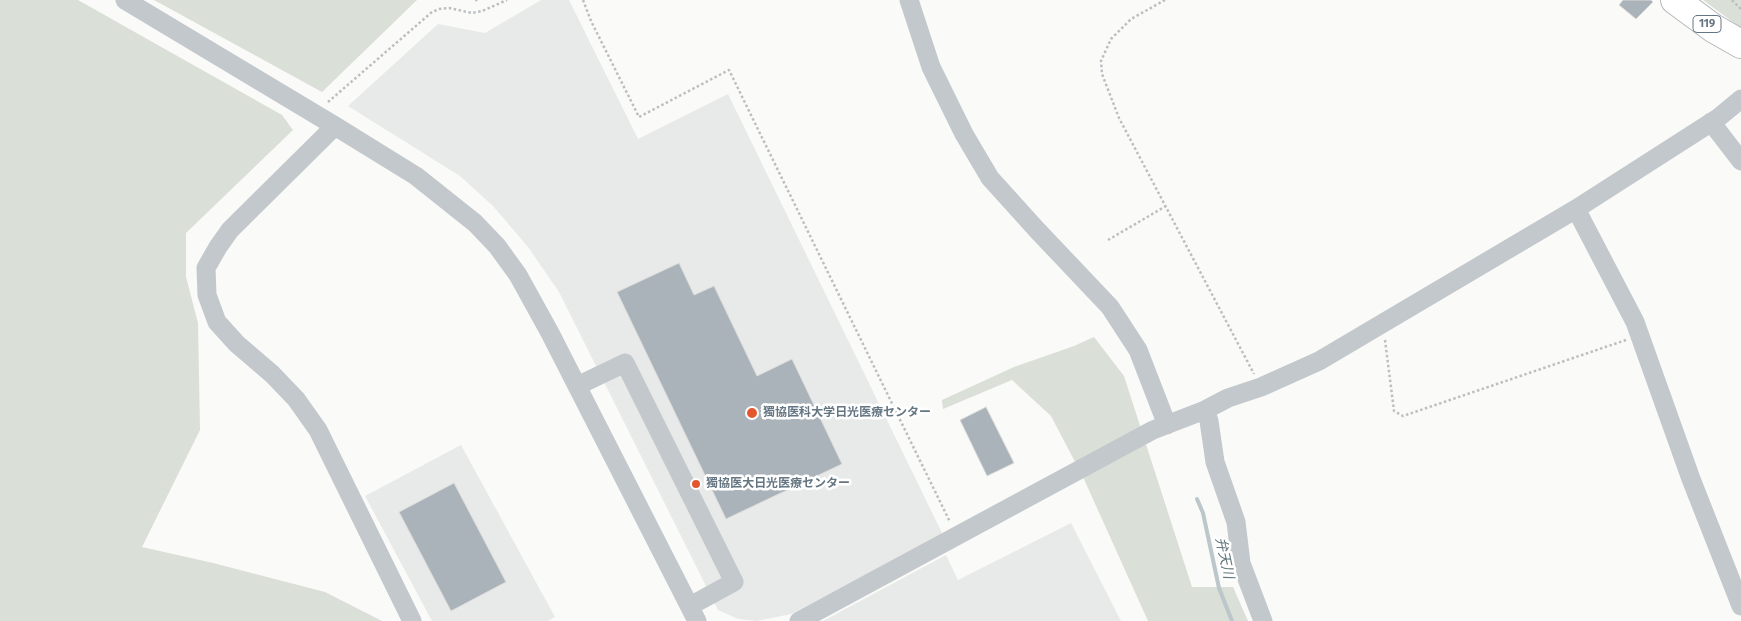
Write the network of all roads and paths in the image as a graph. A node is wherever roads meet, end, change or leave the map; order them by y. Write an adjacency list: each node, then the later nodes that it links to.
1 (125, 0): 15 (street)
2 (475, 0): 3 (path)
3 (479, 0)
4 (507, 0): 13 (path)
5 (583, 0): 26 (path)
6 (909, 0): 25 (street)
7 (1165, 0): 17 (path)
8 (1675, 0): 11 (highway, 119)
9 (1732, 0): 10 (path)
10 (1741, 8)
11 (1741, 44)
12 (1741, 99): 14 (street)
13 (328, 102)
14 (1711, 122): 16 (street); 18 (street)
15 (335, 126): 22 (street); 29 (street)
16 (1741, 161)
17 (1166, 206): 19 (path); 23 (path)
18 (1576, 209): 20 (street); 21 (street)
19 (1108, 240)
20 (1382, 324): 21 (path); 23 (street)
21 (1639, 335): 27 (street)
22 (578, 386): 28 (street); 28 (street)
23 (1261, 387): 24 (street)
24 (1205, 410): 25 (street); 31 (street)
25 (1167, 425): 26 (street)
26 (957, 537): 30 (street)
27 (1741, 606)
28 (693, 614)
29 (412, 621)
30 (799, 621)
31 (1263, 621)

